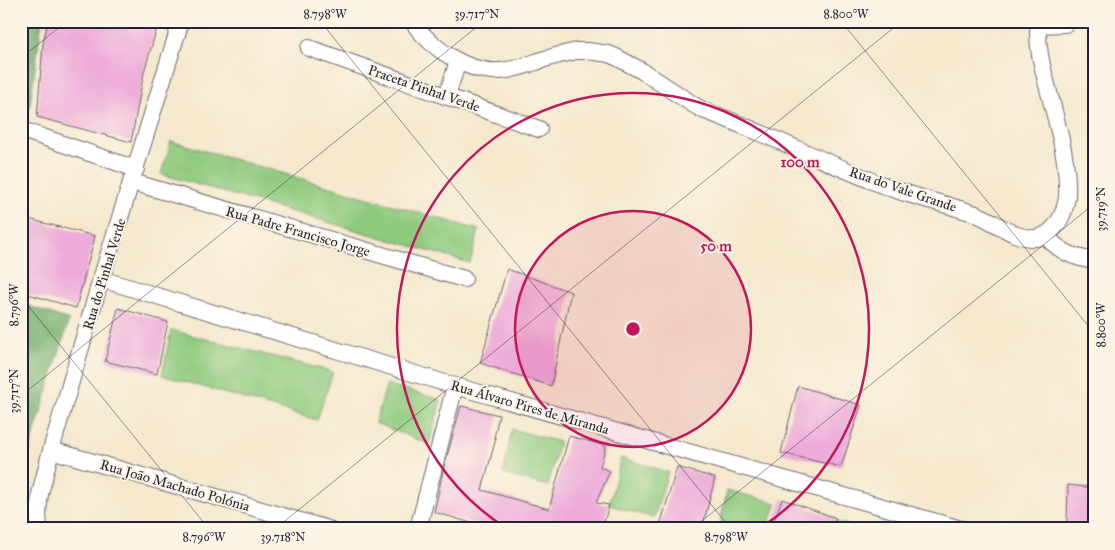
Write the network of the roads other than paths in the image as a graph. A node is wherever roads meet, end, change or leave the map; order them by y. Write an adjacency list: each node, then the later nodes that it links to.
1 (181, 21): 10 (street, Rua do Pinhal Verde)
2 (412, 21): 6 (street, Rua do Vale Grande)
3 (1068, 21): 4 (street)
4 (1039, 23): 11 (street)
5 (309, 48): 7 (street, Praceta Pinhal Verde)
6 (458, 61): 7 (street); 11 (street, Rua do Vale Grande)
7 (447, 96): 8 (street, Praceta Pinhal Verde)
8 (539, 129)
9 (28, 132): 10 (street, Rua Padre Francisco Jorge)
10 (134, 176): 13 (street, Rua do Pinhal Verde); 14 (street, Rua Padre Francisco Jorge)
11 (1045, 235): 12 (street)
12 (1094, 261)
13 (102, 279): 15 (street, Rua Álvaro Pires de Miranda); 16 (street, Rua do Pinhal Verde)
14 (464, 279)
15 (456, 386): 19 (street); 20 (street, Rua Álvaro Pires de Miranda)
16 (51, 450): 17 (street, Rua do Pinhal Verde); 18 (street, Rua João Machado Polónia)
17 (39, 529)
18 (328, 529)
19 (418, 529)
20 (961, 529)

